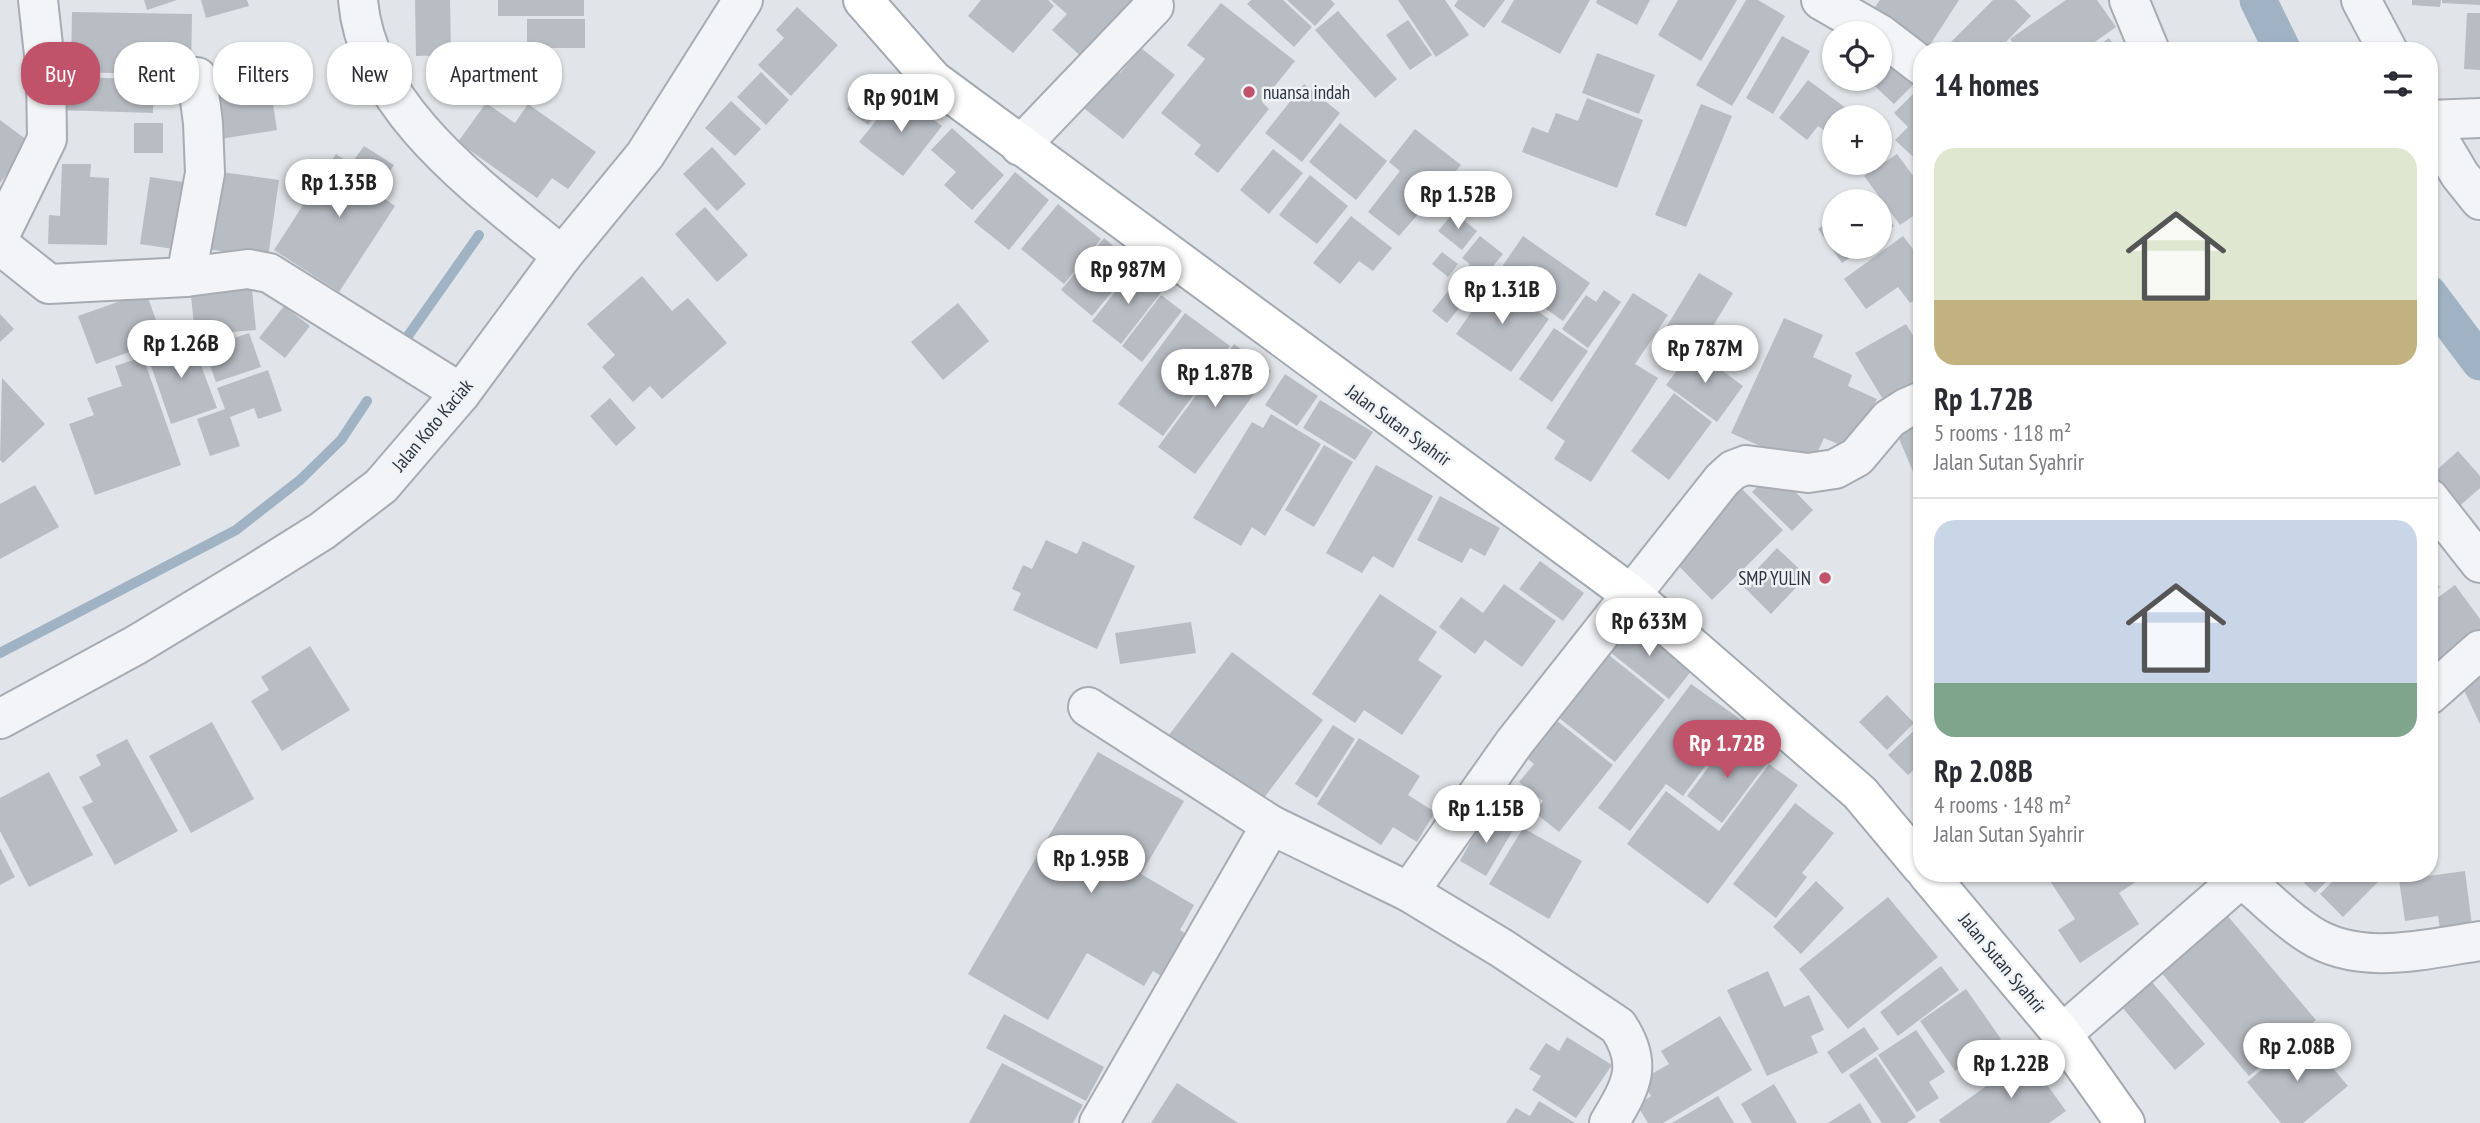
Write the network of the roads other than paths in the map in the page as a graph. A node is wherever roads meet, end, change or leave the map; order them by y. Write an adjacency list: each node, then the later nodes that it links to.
1 (38, 0): 20 (street)
2 (358, 0): 22 (street)
3 (743, 0): 22 (street, Jalan Koto Kaciak)
4 (863, 0): 18 (main road, Jalan Sutan Syahrir)
5 (1821, 0): 9 (street)
6 (2129, 0): 11 (street)
7 (2361, 0): 12 (street)
8 (1154, 6): 18 (street)
9 (1869, 21)
10 (1892, 40): 13 (street)
11 (2146, 42)
12 (2383, 42)
13 (1913, 58)
14 (199, 90): 23 (street)
15 (2480, 118): 16 (street)
16 (2438, 120)
17 (2438, 137): 19 (street)
18 (1020, 146): 28 (main road, Jalan Sutan Syahrir)
19 (2480, 200)
20 (0, 235)
21 (0, 245): 23 (street)
22 (562, 256): 24 (street, Jalan Koto Kaciak)
23 (186, 277): 24 (street)
24 (452, 387): 32 (street, Jalan Koto Kaciak)
25 (1913, 405): 28 (street)
26 (2438, 509): 27 (street)
27 (2480, 563)
28 (1632, 595): 34 (main road, Jalan Sutan Syahrir); 38 (street)
29 (2480, 650): 30 (street)
30 (2438, 687)
31 (1088, 707): 33 (street)
32 (0, 719)
33 (1271, 825): 38 (street); 41 (street)
34 (1913, 856)
35 (1935, 882): 40 (main road, Jalan Sutan Syahrir)
36 (2237, 882): 40 (street)
37 (2251, 882): 39 (street)
38 (1409, 891): 42 (street)
39 (2480, 942)
40 (2062, 1034): 43 (main road, Jalan Sutan Syahrir)
41 (1099, 1123)
42 (1609, 1123)
43 (2125, 1123)

